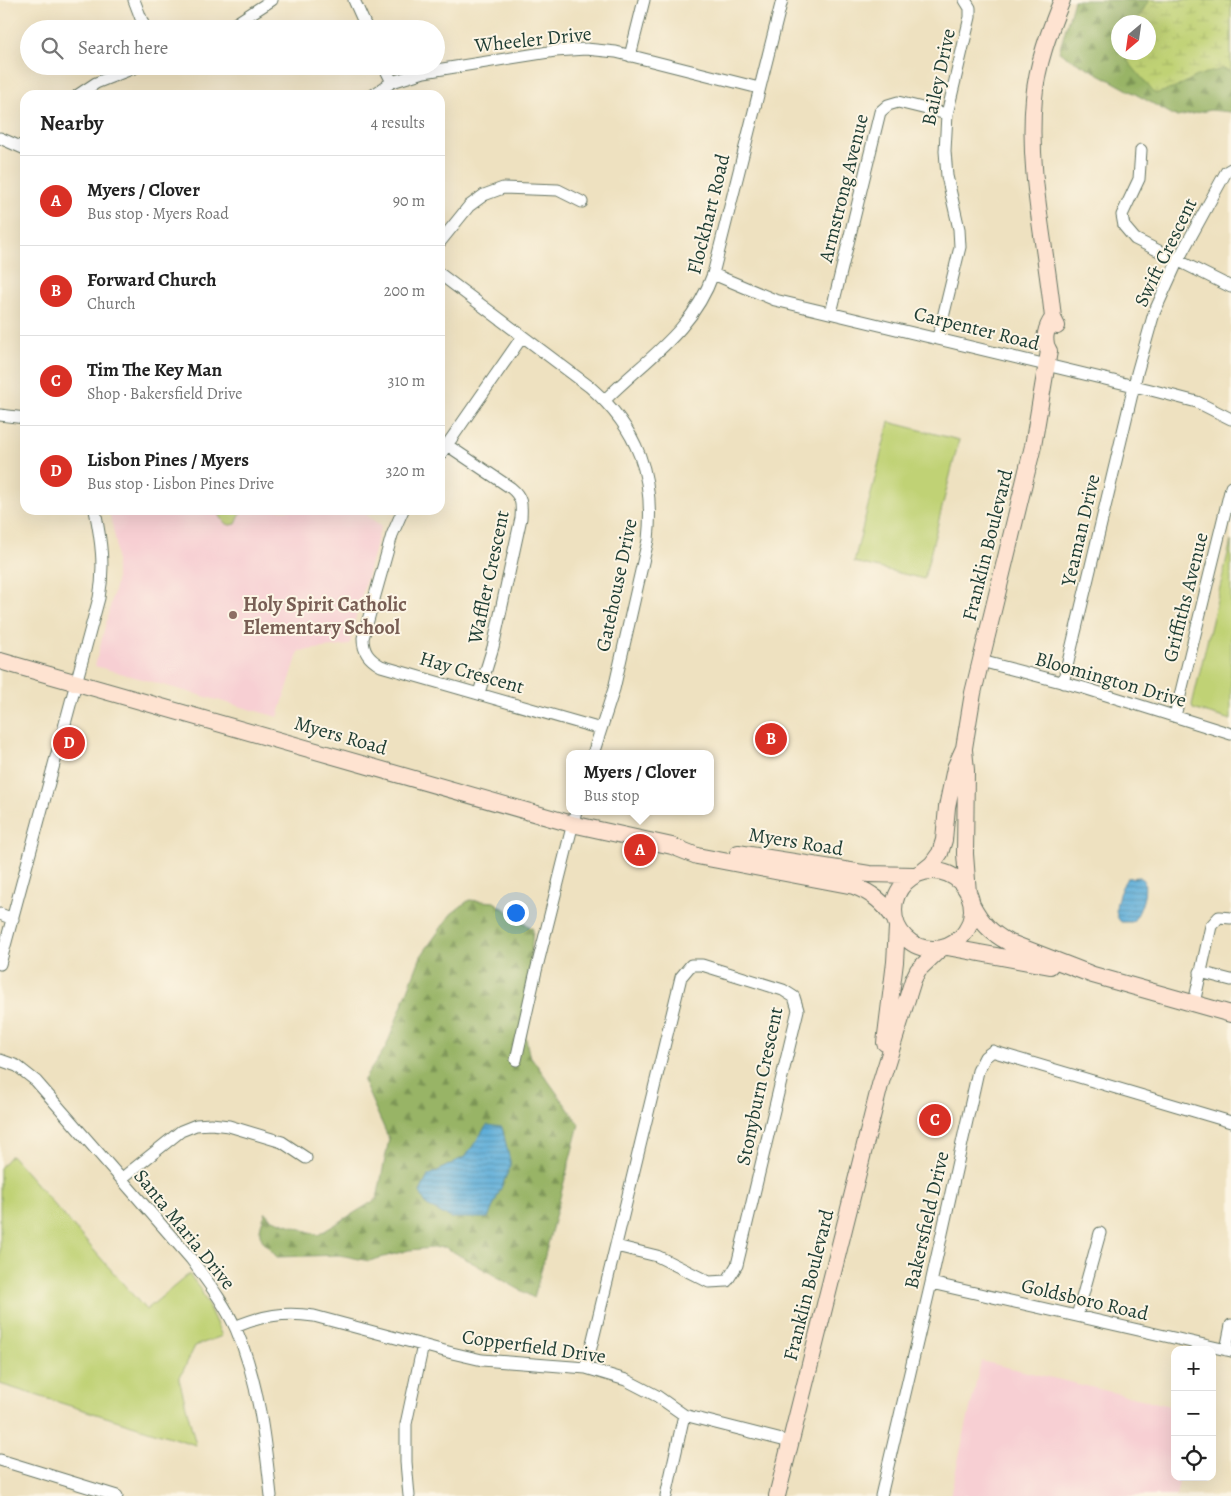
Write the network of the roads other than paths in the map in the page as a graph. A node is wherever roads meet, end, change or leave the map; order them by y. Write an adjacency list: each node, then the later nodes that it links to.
1 (134, 0): 8 (street)
2 (272, 0): 9 (street)
3 (354, 0): 10 (street)
4 (644, 0): 11 (street)
5 (782, 0): 17 (street, Flockhart Road)
6 (965, 0): 20 (street, Bailey Drive)
7 (1062, 0): 34 (main road, Franklin Boulevard)
8 (142, 20)
9 (241, 20)
10 (363, 20)
11 (630, 56): 12 (street, Wheeler Drive); 17 (street, Wheeler Drive)
12 (445, 69)
13 (115, 75): 18 (street)
14 (388, 75): 16 (street)
15 (414, 75): 16 (street, Wheeler Drive)
16 (392, 82): 19 (street, Wheeler Drive)
17 (759, 88): 28 (street, Flockhart Road)
18 (85, 90)
19 (380, 90)
20 (946, 114): 31 (street, Armstrong Avenue); 33 (street, Bailey Drive)
21 (0, 138): 22 (street)
22 (20, 147)
23 (1141, 150): 27 (street)
24 (1231, 168): 27 (street, Swift Crescent)
25 (582, 202): 26 (street)
26 (445, 236)
27 (1178, 260): 30 (street); 35 (street, Swift Crescent)
28 (713, 274): 31 (street, Carpenter Road); 36 (street, Flockhart Road)
29 (445, 278): 32 (street, Gatehouse Drive)
30 (1231, 287)
31 (831, 313): 33 (street, Carpenter Road)
32 (522, 338): 36 (street, Gatehouse Drive); 40 (street)
33 (938, 338): 34 (street, Carpenter Road)
34 (1048, 358): 35 (street, Carpenter Road); 46 (main road, Franklin Boulevard)
35 (1134, 386): 39 (street, Carpenter Road); 48 (street, Yeaman Drive)
36 (605, 400): 51 (street, Gatehouse Drive)
37 (0, 415): 38 (street)
38 (20, 417)
39 (1231, 419)
40 (447, 445): 41 (street); 49 (street, Waffler Crescent)
41 (445, 448)
42 (1231, 487): 50 (street, Griffiths Avenue)
43 (96, 515): 47 (street)
44 (401, 515): 49 (street, Hay Crescent)
45 (0, 661): 47 (main road, Myers Road)
46 (981, 661): 48 (street, Bloomington Drive); 53 (main road, Franklin Boulevard)
47 (76, 682): 55 (main road, Myers Road); 60 (street)
48 (1063, 683): 50 (street, Bloomington Drive)
49 (479, 693): 51 (street, Hay Crescent)
50 (1175, 716): 52 (street, Bloomington Drive)
51 (601, 729): 54 (street, Gatehouse Drive)
52 (1231, 734)
53 (964, 748): 57 (main road, Franklin Boulevard); 58 (main road, Franklin Boulevard)
54 (594, 750)
55 (574, 818): 56 (main road, Myers Road); 71 (street)
56 (672, 846): 57 (main road, Myers Road); 62 (main road, Myers Road)
57 (918, 874): 58 (main road); 62 (main road)
58 (970, 899): 63 (main road); 66 (main road)
59 (0, 914): 60 (street)
60 (13, 918): 64 (street)
61 (1231, 918): 65 (street)
62 (895, 922): 63 (main road); 72 (main road, Franklin Boulevard)
63 (943, 948): 66 (main road); 72 (main road, Franklin Boulevard)
64 (0, 964)
65 (1200, 972): 67 (street); 68 (street)
66 (1093, 974): 68 (main road)
67 (1231, 980)
68 (1194, 1003): 69 (main road)
69 (1231, 1014)
70 (0, 1060): 75 (street, Santa Maria Drive)
71 (516, 1060)
72 (880, 1085): 86 (main road, Franklin Boulevard)
73 (1231, 1122): 78 (street, Bakersfield Drive)
74 (306, 1158): 75 (street)
75 (121, 1179): 81 (street, Santa Maria Drive)
76 (1100, 1233): 79 (street)
77 (616, 1246): 77 (street, Stonyburn Crescent); 84 (street, Stonyburn Crescent)
78 (931, 1283): 79 (street, Goldsboro Road); 93 (street, Bakersfield Drive)
79 (1077, 1316): 83 (street, Goldsboro Road)
80 (1231, 1326): 83 (street)
81 (235, 1327): 82 (street, Copperfield Drive); 89 (street, Santa Maria Drive)
82 (423, 1345): 84 (street, Copperfield Drive); 90 (street)
83 (1228, 1350)
84 (586, 1368): 85 (street, Copperfield Drive)
85 (684, 1415): 86 (street, Copperfield Drive); 91 (street)
86 (790, 1442): 92 (main road, Franklin Boulevard)
87 (0, 1460): 88 (street)
88 (117, 1496)
89 (271, 1496)
90 (409, 1496)
91 (666, 1496)
92 (777, 1496)
93 (881, 1496)

